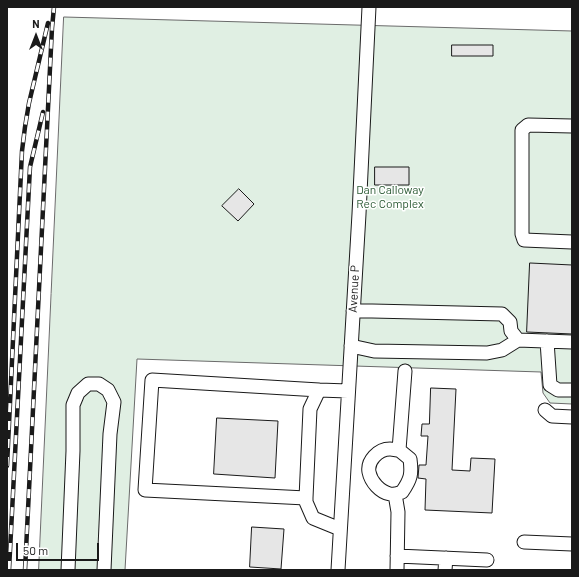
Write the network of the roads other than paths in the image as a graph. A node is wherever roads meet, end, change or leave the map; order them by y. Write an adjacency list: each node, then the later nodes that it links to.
1 (369, 7): 4 (street, Avenue P)
2 (572, 126): 3 (street)
3 (572, 242)
4 (353, 311): 5 (street); 8 (street, Avenue P)
5 (518, 340): 6 (street); 8 (street)
6 (548, 341): 7 (street); 11 (street)
7 (572, 342)
8 (351, 346): 12 (street, Avenue P)
9 (405, 371): 15 (street)
10 (319, 390): 12 (street); 17 (street); 17 (street)
11 (572, 390)
12 (348, 391): 18 (street, Avenue P)
13 (545, 410): 14 (street)
14 (572, 417)
15 (399, 450): 16 (street); 16 (street)
16 (394, 494): 21 (street)
17 (306, 498): 18 (street)
18 (340, 529): 26 (street, Avenue P)
19 (524, 542): 20 (street)
20 (572, 544)
21 (397, 556): 23 (street); 27 (street)
22 (487, 560): 23 (street)
23 (446, 564)
24 (68, 570): 25 (street)
25 (104, 570)
26 (338, 570)
27 (397, 570)

